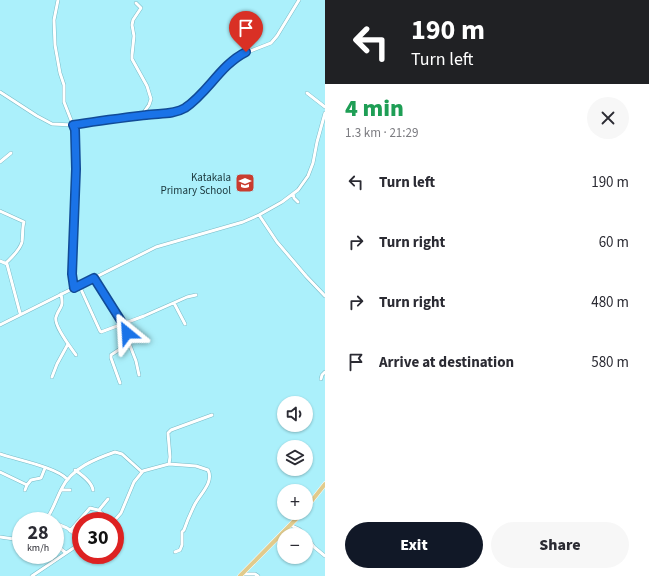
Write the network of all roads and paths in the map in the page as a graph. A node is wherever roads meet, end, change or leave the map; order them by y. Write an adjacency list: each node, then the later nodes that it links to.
1 (58, 0): 9 (street)
2 (299, 0): 8 (street)
3 (136, 3): 8 (street)
4 (0, 92): 9 (street)
5 (307, 94): 6 (street)
6 (325, 107)
7 (325, 114): 12 (street)
8 (142, 115): 9 (street)
9 (73, 125): 20 (street)
10 (11, 153): 11 (street)
11 (0, 162)
12 (293, 194): 13 (street); 15 (street)
13 (298, 202)
14 (0, 211): 17 (street)
15 (259, 215): 18 (street); 23 (street)
16 (0, 261): 17 (street)
17 (6, 263): 25 (street)
18 (94, 278): 19 (street); 26 (street)
19 (79, 285): 20 (street); 26 (street)
20 (74, 288): 21 (street)
21 (61, 294): 25 (street); 30 (street)
22 (196, 295): 24 (street)
23 (325, 296)
24 (174, 303): 26 (street); 27 (street)
25 (20, 314): 28 (street)
26 (123, 324): 29 (street)
27 (185, 324)
28 (0, 325)
29 (129, 343): 33 (street); 36 (street)
30 (68, 344): 31 (street); 34 (street)
31 (76, 355)
32 (325, 372): 35 (street)
33 (139, 375)
34 (52, 377)
35 (321, 379)
36 (120, 383)
37 (212, 415): 39 (street)
38 (0, 454): 40 (street)
39 (169, 464): 43 (street); 65 (street)
40 (45, 468): 44 (street); 46 (street)
41 (76, 470): 43 (street); 44 (street); 50 (street)
42 (0, 472): 46 (street)
43 (142, 472): 55 (street)
44 (67, 479): 48 (street)
45 (325, 484): 52 (main road)
46 (27, 485): 47 (street)
47 (25, 490)
48 (61, 490): 49 (street); 54 (street)
49 (70, 490)
50 (93, 490)
51 (108, 498): 53 (street)
52 (313, 499)
53 (99, 510): 60 (street)
54 (52, 512)
55 (121, 512)
56 (296, 520): 57 (main road)
57 (290, 526): 59 (street); 68 (main road)
58 (64, 527): 60 (street)
59 (296, 528)
60 (70, 531)
61 (0, 537): 62 (street)
62 (12, 539)
63 (313, 546): 67 (street)
64 (72, 549): 66 (street)
65 (175, 552)
66 (66, 553): 69 (street)
67 (325, 556)
68 (241, 575): 70 (street)
69 (32, 576)
70 (258, 576)

